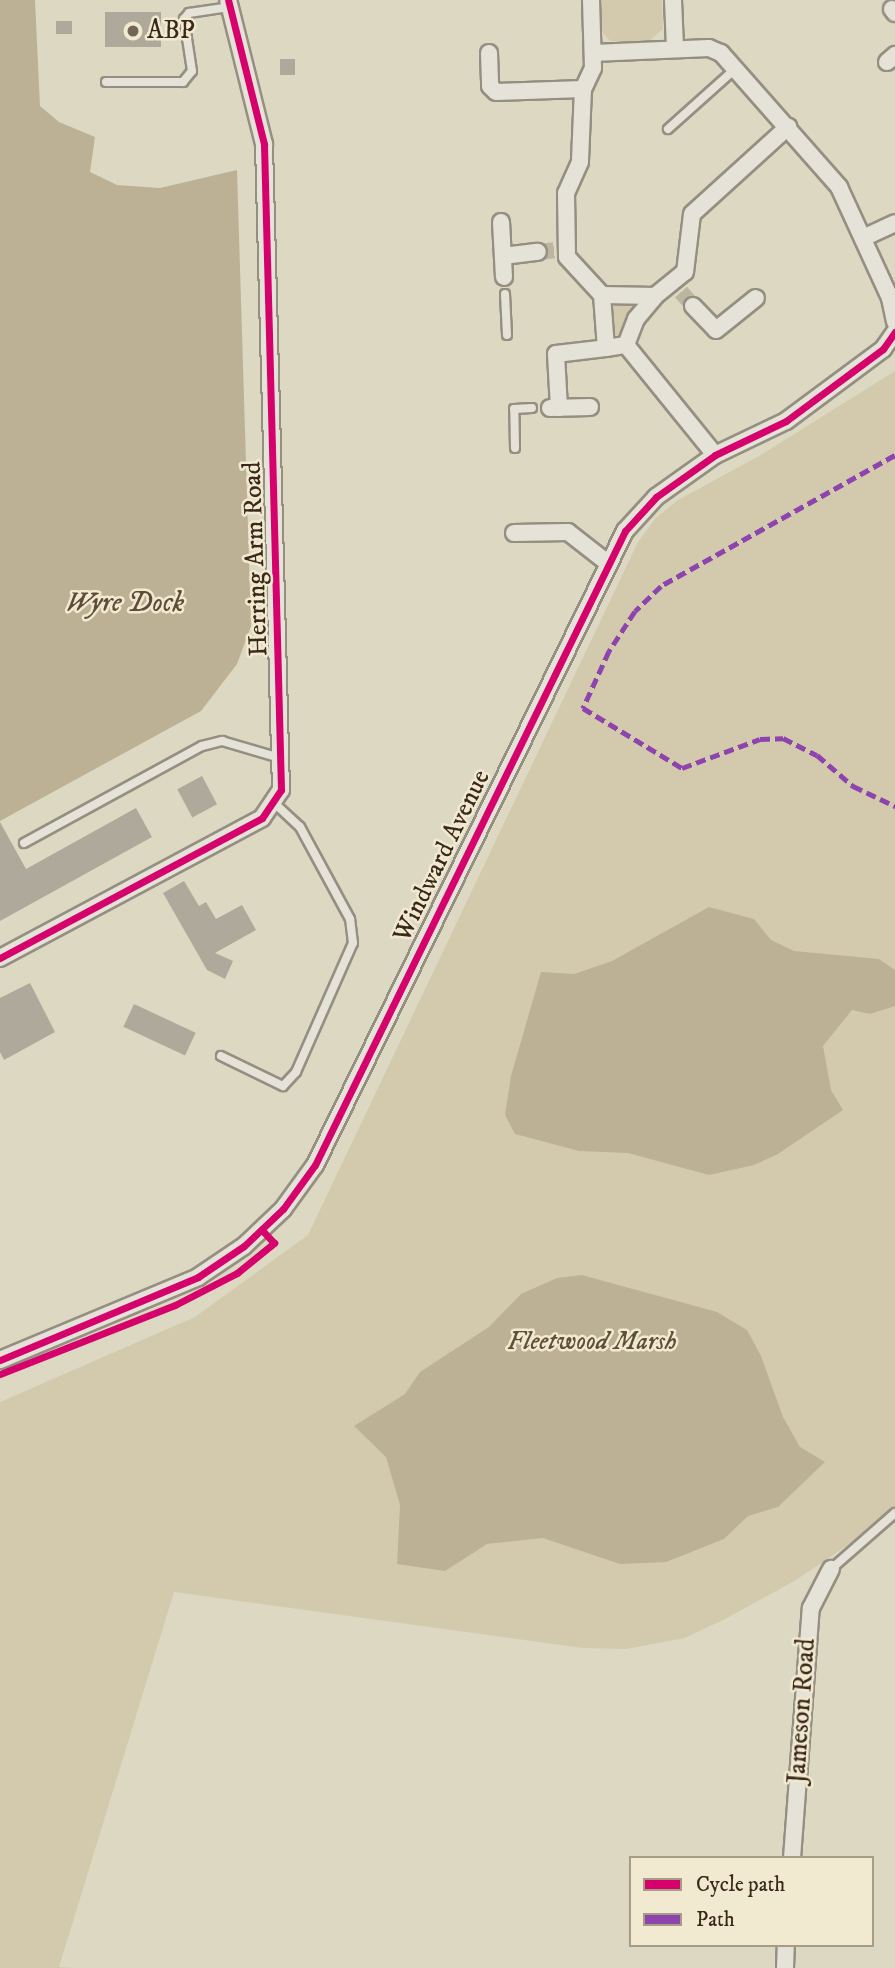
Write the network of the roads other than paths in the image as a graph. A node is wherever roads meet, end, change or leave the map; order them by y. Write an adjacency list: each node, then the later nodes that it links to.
1 (591, 0): 6 (street)
2 (673, 0): 4 (street)
3 (228, 4): 8 (lane); 34 (street, Herring Arm Road)
4 (675, 48): 6 (street); 7 (street)
5 (489, 53): 9 (street)
6 (593, 53): 9 (street)
7 (735, 69): 10 (street); 11 (lane)
8 (106, 82)
9 (583, 89): 19 (street)
10 (788, 127): 14 (street); 20 (street)
11 (668, 129)
12 (501, 222): 16 (street)
13 (895, 223): 14 (street)
14 (863, 238): 23 (street)
15 (538, 253): 16 (street)
16 (503, 256): 17 (street)
17 (504, 277)
18 (505, 294): 25 (lane)
19 (601, 295): 20 (street); 27 (street)
20 (655, 296): 26 (street)
21 (756, 298): 22 (street)
22 (693, 306)
23 (895, 321)
24 (895, 332): 31 (street, Windward Avenue)
25 (507, 335)
26 (626, 345): 27 (street); 31 (street)
27 (606, 348): 29 (street)
28 (532, 408): 30 (lane)
29 (590, 408)
30 (515, 448)
31 (715, 455): 33 (street, Windward Avenue)
32 (514, 533): 33 (street)
33 (609, 564): 39 (street, Windward Avenue)
34 (282, 759): 35 (street, Herring Arm Road); 36 (lane)
35 (275, 804): 37 (street); 38 (lane)
36 (24, 843)
37 (0, 958)
38 (221, 1056)
39 (0, 1360)
40 (895, 1513): 41 (lane)
41 (831, 1569): 42 (street, Jameson Road)
42 (792, 1856)
43 (786, 1947): 44 (street)
44 (785, 1968)

